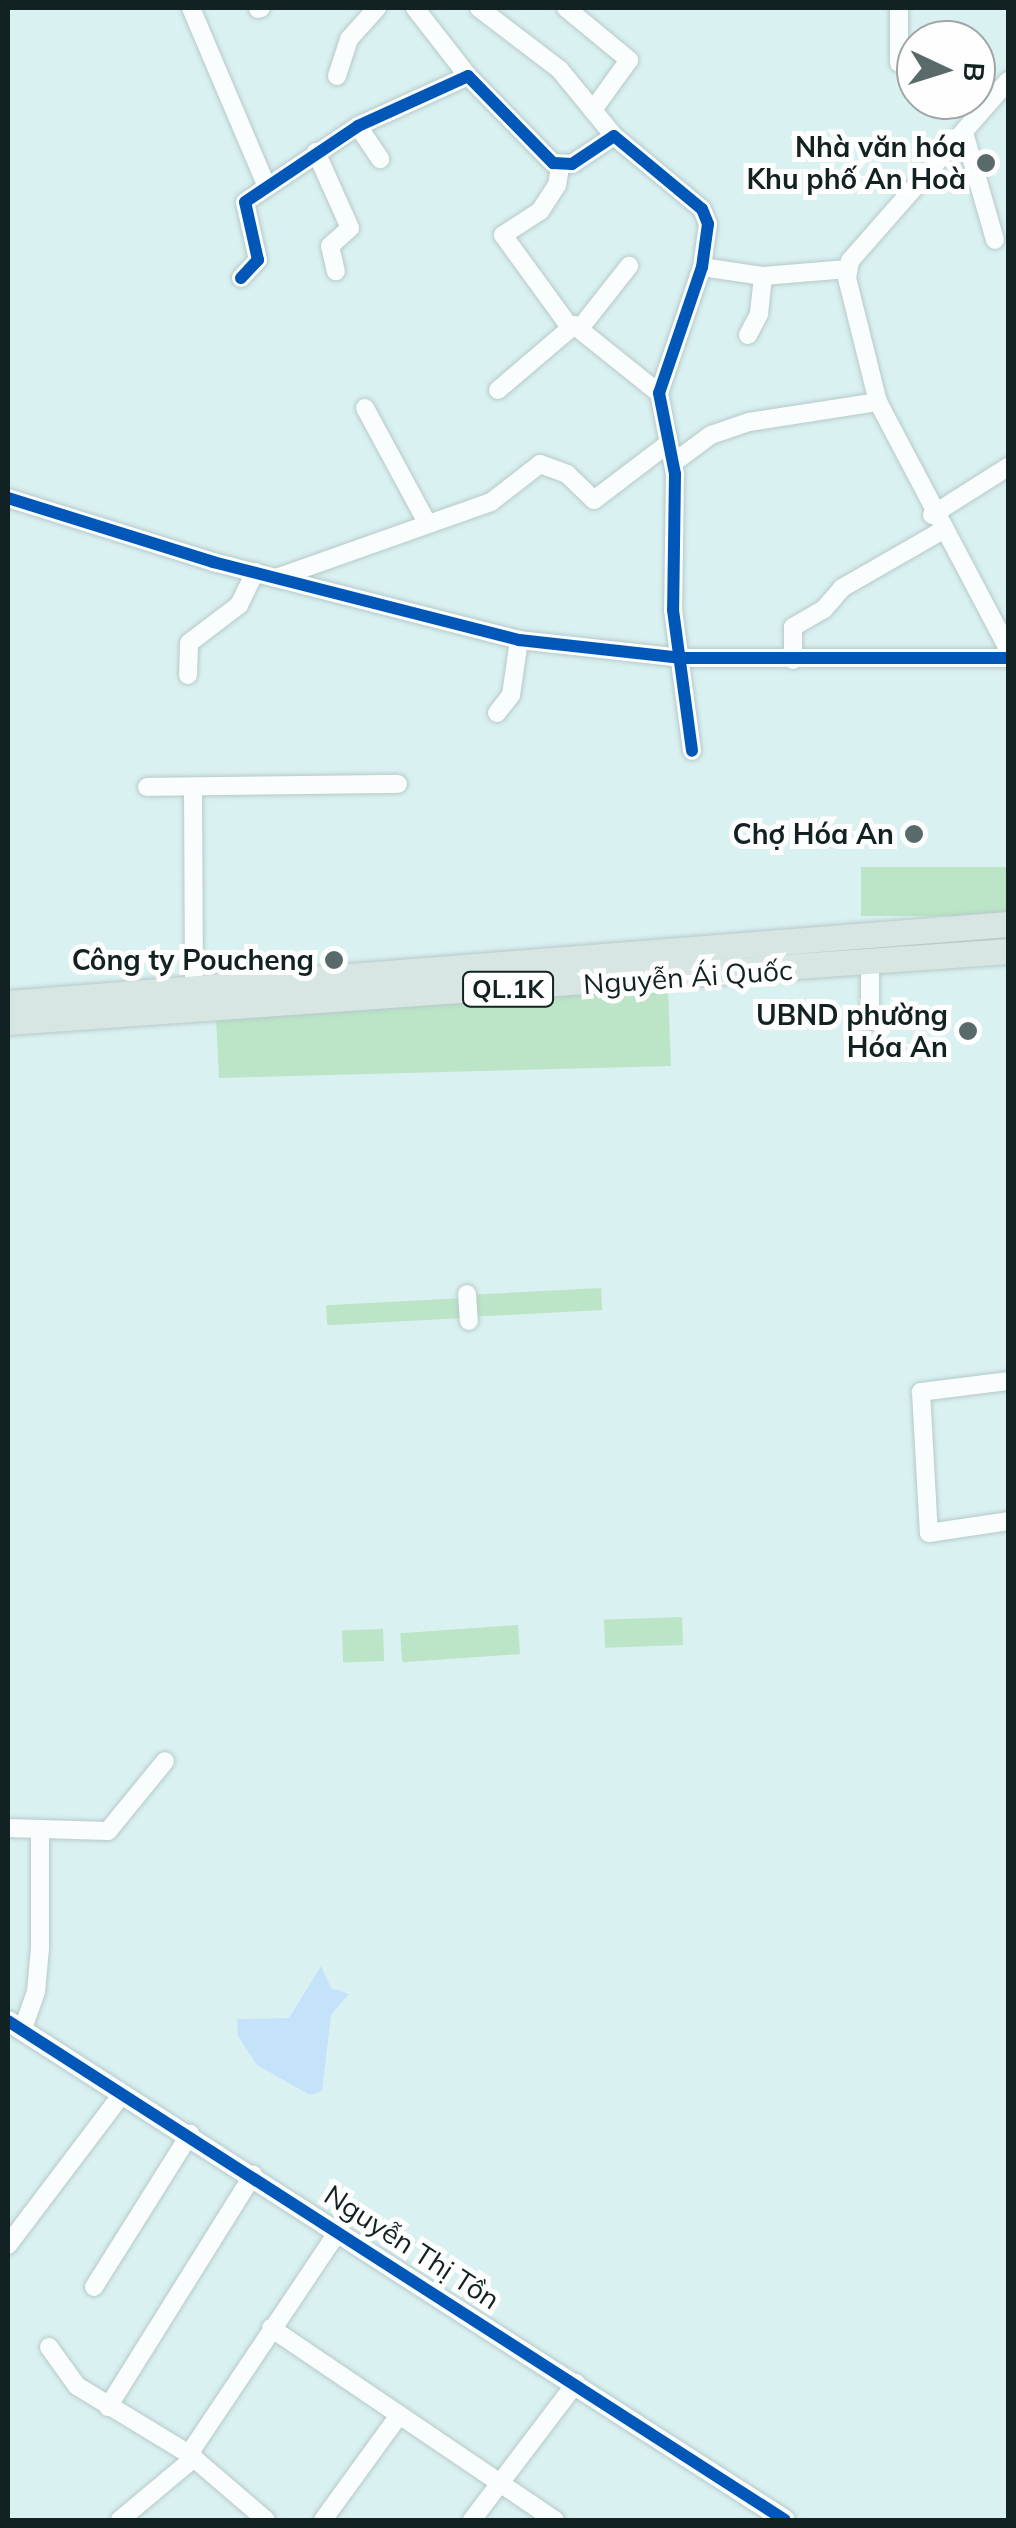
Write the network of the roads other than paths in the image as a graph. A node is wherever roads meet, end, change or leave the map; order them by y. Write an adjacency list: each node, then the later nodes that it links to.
1 (191, 8): 16 (street)
2 (377, 8): 6 (street)
3 (416, 8): 7 (street)
4 (479, 8): 9 (street)
5 (566, 8): 9 (street)
6 (337, 76)
7 (468, 76): 10 (street); 15 (street)
8 (1008, 81): 12 (street)
9 (593, 110): 11 (street)
10 (358, 126): 13 (street); 14 (street)
11 (614, 136): 15 (street); 19 (street)
12 (965, 136): 17 (street); 20 (street)
13 (316, 152): 16 (street); 21 (street)
14 (380, 159)
15 (560, 166): 24 (street)
16 (266, 185): 23 (street)
17 (994, 240)
18 (629, 266): 24 (street)
19 (702, 266): 22 (street); 27 (street)
20 (848, 268): 22 (street); 28 (street)
21 (336, 271)
22 (763, 276): 25 (street)
23 (241, 278)
24 (575, 327): 26 (street); 27 (street)
25 (748, 335)
26 (498, 390)
27 (659, 393): 30 (street)
28 (878, 402): 30 (street); 34 (street)
29 (365, 408): 33 (street)
30 (669, 454): 33 (street); 41 (street)
31 (1008, 467): 34 (street)
32 (8, 498): 36 (street)
33 (426, 521): 35 (street)
34 (937, 523): 40 (street); 43 (street)
35 (313, 564): 37 (street); 38 (street)
36 (254, 572): 37 (street); 44 (street)
37 (279, 578): 38 (street)
38 (323, 591): 39 (street)
39 (518, 640): 41 (street); 45 (street)
40 (1008, 649)
41 (682, 658): 43 (street); 46 (street)
42 (1008, 658): 43 (street)
43 (793, 660)
44 (188, 675)
45 (497, 713)
46 (692, 751)
47 (398, 784): 49 (street)
48 (147, 787): 49 (street)
49 (193, 787): 53 (street)
50 (1008, 924): 53 (main road, QL.1K)
51 (1008, 951): 52 (main road, Nguyễn Ái Quốc / QL.1K)
52 (870, 963): 53 (main road, Nguyễn Ái Quốc / QL.1K); 55 (street)
53 (194, 1000): 54 (main road, Nguyễn Ái Quốc / QL.1K); 56 (main road, Nguyễn Ái Quốc / QL.1K)
54 (8, 1003)
55 (870, 1021)
56 (8, 1022)
57 (467, 1294): 58 (street)
58 (469, 1321)
59 (1008, 1381): 60 (street)
60 (1008, 1522)
61 (165, 1761): 63 (street)
62 (8, 1828): 63 (street)
63 (40, 1831): 64 (street)
64 (15, 2026): 65 (street, Nguyễn Thị Tồn)
65 (122, 2094): 66 (street, Nguyễn Thị Tồn); 69 (street)
66 (190, 2134): 67 (street, Nguyễn Thị Tồn); 70 (street)
67 (253, 2175): 68 (street, Nguyễn Thị Tồn); 74 (street)
68 (339, 2230): 71 (street); 73 (street, Nguyễn Thị Tồn)
69 (10, 2237)
70 (94, 2287)
71 (271, 2328): 75 (street); 76 (street)
72 (50, 2347): 74 (street)
73 (576, 2383): 77 (street); 78 (street, Nguyễn Thị Tồn)
74 (108, 2407): 76 (street)
75 (396, 2418): 77 (street); 81 (street)
76 (191, 2456): 79 (street); 80 (street)
77 (504, 2486): 82 (street); 83 (street)
78 (774, 2518)
79 (120, 2520)
80 (266, 2520)
81 (323, 2520)
82 (472, 2520)
83 (554, 2520)

